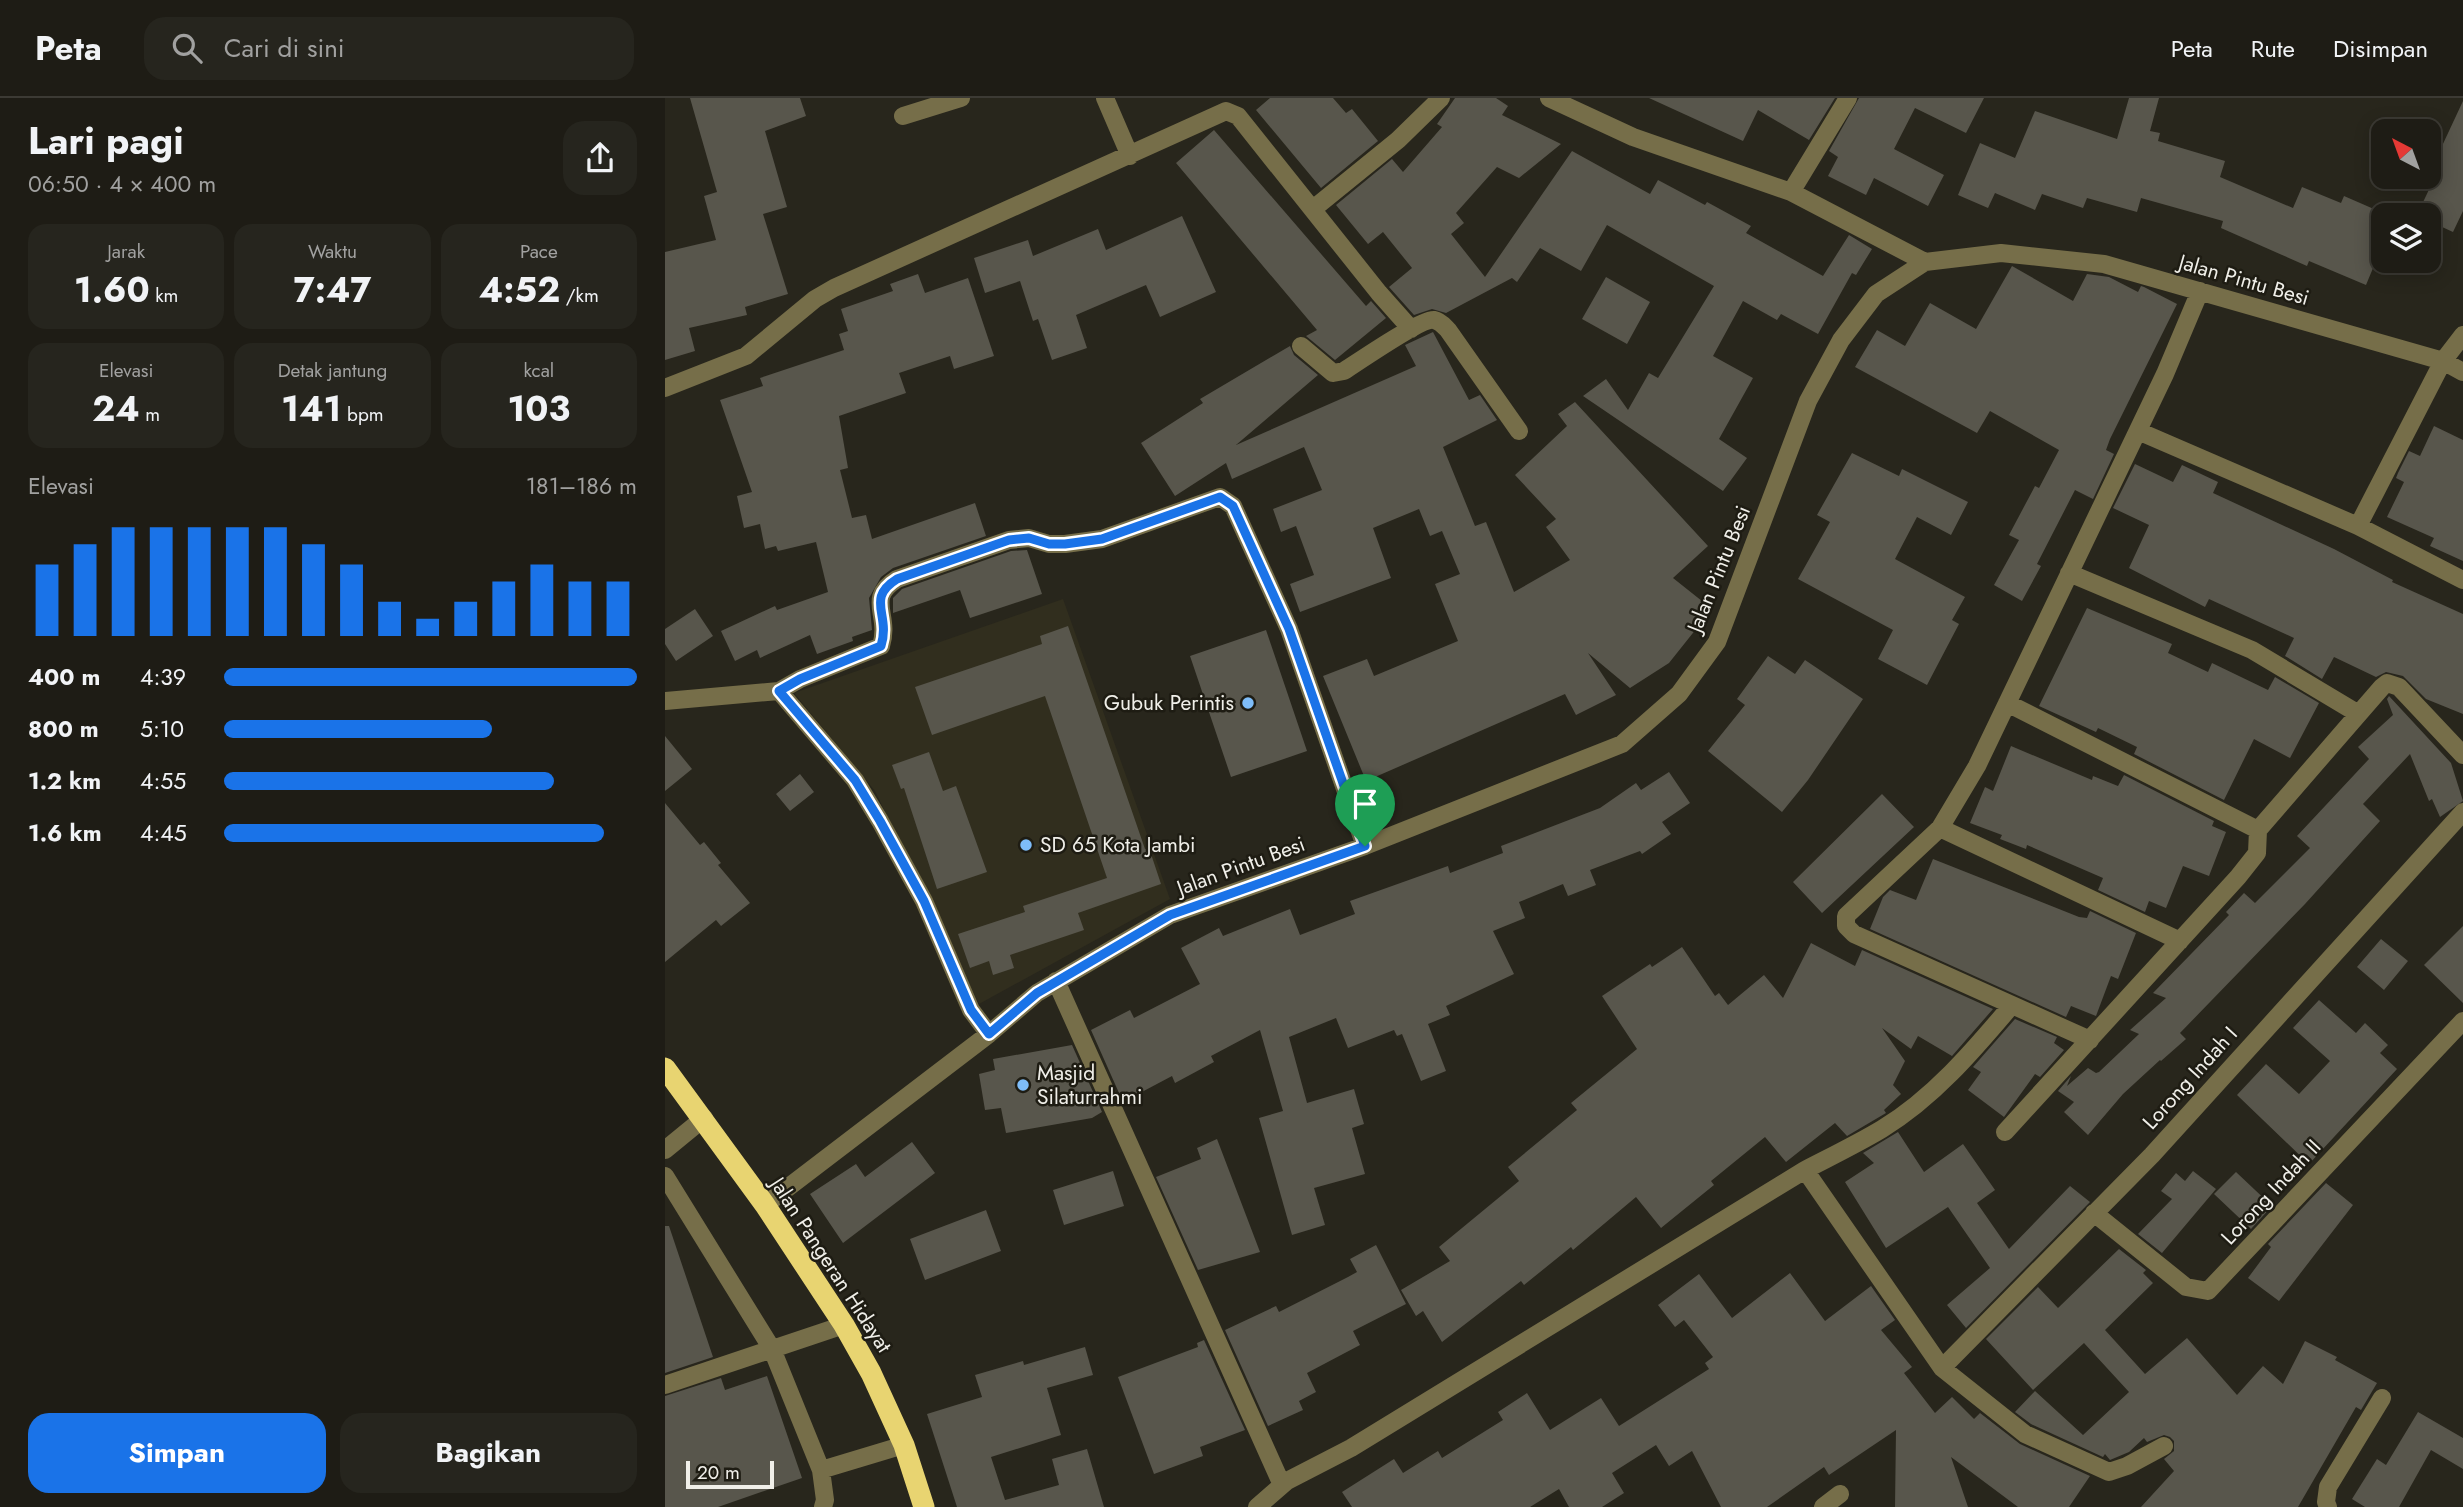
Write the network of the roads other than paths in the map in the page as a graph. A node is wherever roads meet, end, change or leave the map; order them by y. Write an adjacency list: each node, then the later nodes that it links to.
1 (961, 98): 6 (street)
2 (1105, 98): 7 (street)
3 (1441, 98): 9 (street)
4 (1549, 98): 8 (street)
5 (1848, 98): 8 (street)
6 (903, 116)
7 (1130, 156): 9 (street); 17 (street)
8 (1791, 192): 10 (street)
9 (1313, 209): 12 (street)
10 (1925, 262): 11 (street, Jalan Pintu Besi); 31 (street, Jalan Pintu Besi)
11 (2200, 291): 15 (street, Jalan Pintu Besi); 19 (street)
12 (1411, 329): 14 (street); 18 (street)
13 (2463, 335): 15 (street)
14 (1301, 346)
15 (2443, 361): 16 (street, Jalan Pintu Besi); 20 (street)
16 (2463, 372)
17 (665, 388)
18 (1519, 431)
19 (2138, 431): 20 (street); 21 (street)
20 (2358, 526): 22 (street)
21 (2069, 573): 25 (street); 26 (street)
22 (2463, 580)
23 (779, 691): 24 (street); 31 (street); 36 (street)
24 (665, 701)
25 (2007, 703): 29 (street); 30 (street)
26 (2357, 713): 27 (street); 30 (street)
27 (2463, 755)
28 (2463, 812): 45 (street, Lorong Indah I)
29 (1940, 828): 32 (street); 34 (street)
30 (2258, 830): 32 (street)
31 (1365, 846): 33 (street, Jalan Pintu Besi)
32 (2180, 941): 37 (street)
33 (1056, 982): 36 (street, Jalan Pintu Besi); 54 (street)
34 (2011, 1006): 37 (street); 42 (street)
35 (2463, 1021): 45 (street, Lorong Indah II)
36 (989, 1034): 44 (street, Jalan Pintu Besi)
37 (2090, 1040): 40 (street)
38 (665, 1068): 39 (highway, Jalan Pangeran Hidayat)
39 (704, 1118): 41 (street); 44 (highway, Jalan Pangeran Hidayat)
40 (2005, 1132)
41 (665, 1150)
42 (1805, 1170): 48 (street); 54 (street)
43 (665, 1176): 47 (street)
44 (765, 1205): 46 (highway, Jalan Pangeran Hidayat)
45 (2094, 1213): 48 (street, Lorong Indah I)
46 (844, 1325): 47 (street); 51 (highway, Jalan Pangeran Hidayat)
47 (772, 1349): 49 (street); 53 (street)
48 (1943, 1368): 52 (street)
49 (665, 1385)
50 (2382, 1398): 56 (street)
51 (904, 1445): 53 (street); 58 (highway, Jalan Pangeran Hidayat)
52 (2164, 1446)
53 (821, 1471): 57 (street)
54 (1282, 1485): 59 (street)
55 (1840, 1494): 60 (street)
56 (2325, 1505)
57 (823, 1507)
58 (924, 1507)
59 (1257, 1507)
60 (1823, 1507)

